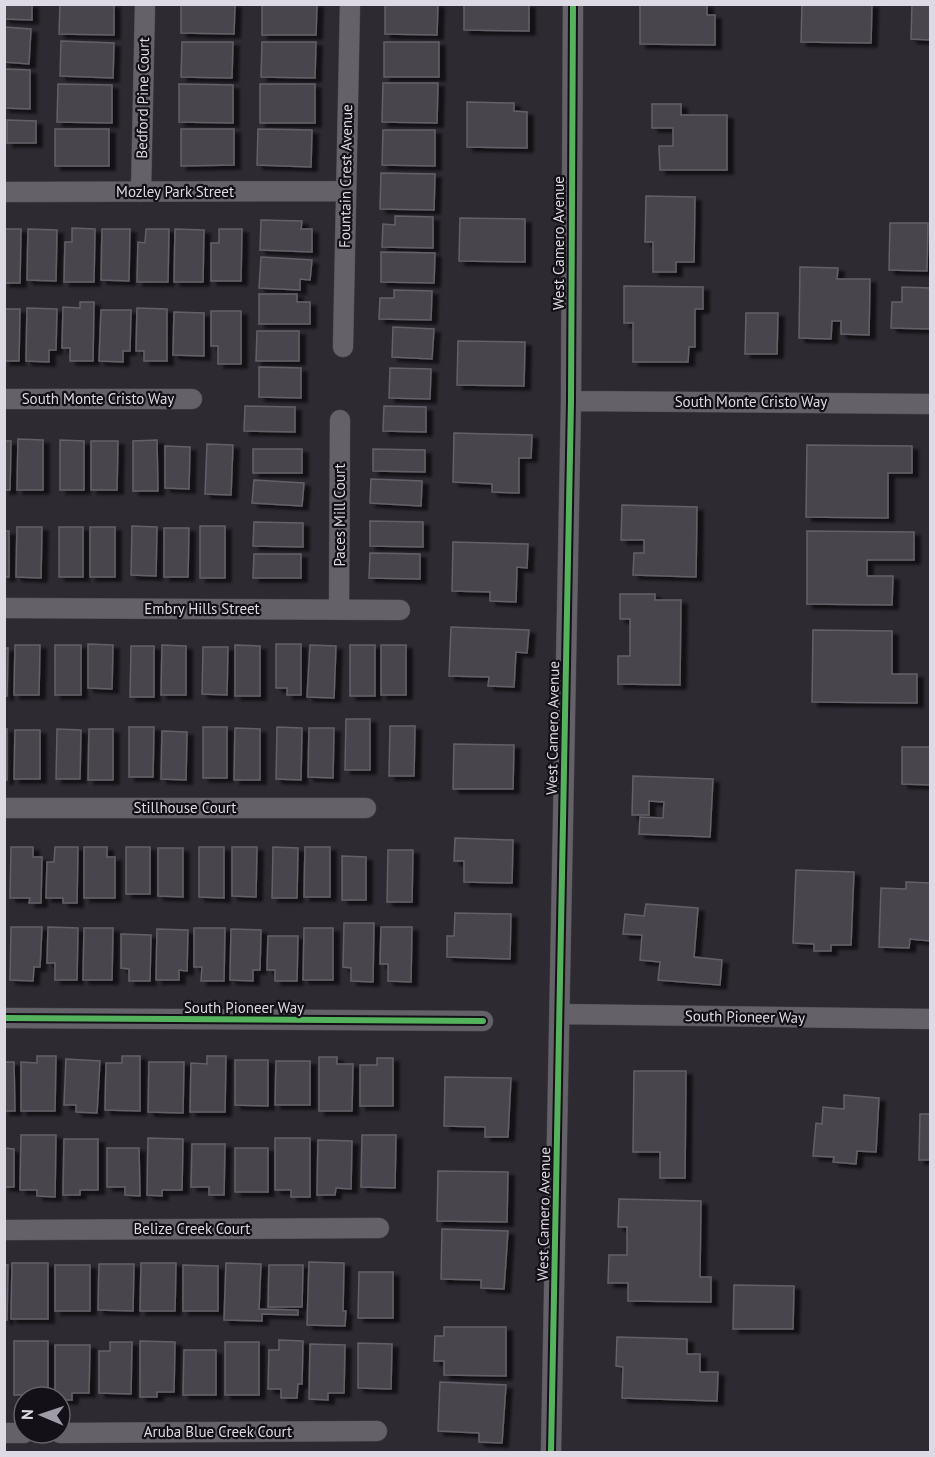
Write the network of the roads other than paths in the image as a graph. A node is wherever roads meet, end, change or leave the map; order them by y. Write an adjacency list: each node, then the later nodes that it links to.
1 (145, 4): 6 (street, Bedford Pine Court)
2 (350, 4): 4 (street, Fountain Crest Avenue)
3 (573, 4): 10 (street, West Camero Avenue)
4 (346, 191): 6 (street, Mozley Park Street); 7 (street, Fountain Crest Avenue)
5 (4, 192): 6 (street, Mozley Park Street)
6 (141, 192)
7 (344, 347)
8 (4, 399): 9 (street, South Monte Cristo Way)
9 (192, 399)
10 (571, 401): 11 (street, South Monte Cristo Way); 18 (street, West Camero Avenue)
11 (930, 404)
12 (340, 420): 14 (street, Paces Mill Court)
13 (4, 608): 14 (street, Embry Hills Street)
14 (339, 609): 15 (street, Embry Hills Street)
15 (400, 610)
16 (4, 807): 17 (street, Stillhouse Court)
17 (366, 808)
18 (560, 1014): 20 (street, South Pioneer Way); 26 (street, West Camero Avenue)
19 (4, 1018): 21 (street, South Pioneer Way)
20 (930, 1019)
21 (483, 1021)
22 (379, 1228): 23 (street, Belize Creek Court)
23 (4, 1230)
24 (377, 1431): 25 (street, Aruba Blue Creek Court)
25 (72, 1433)
26 (551, 1452)

